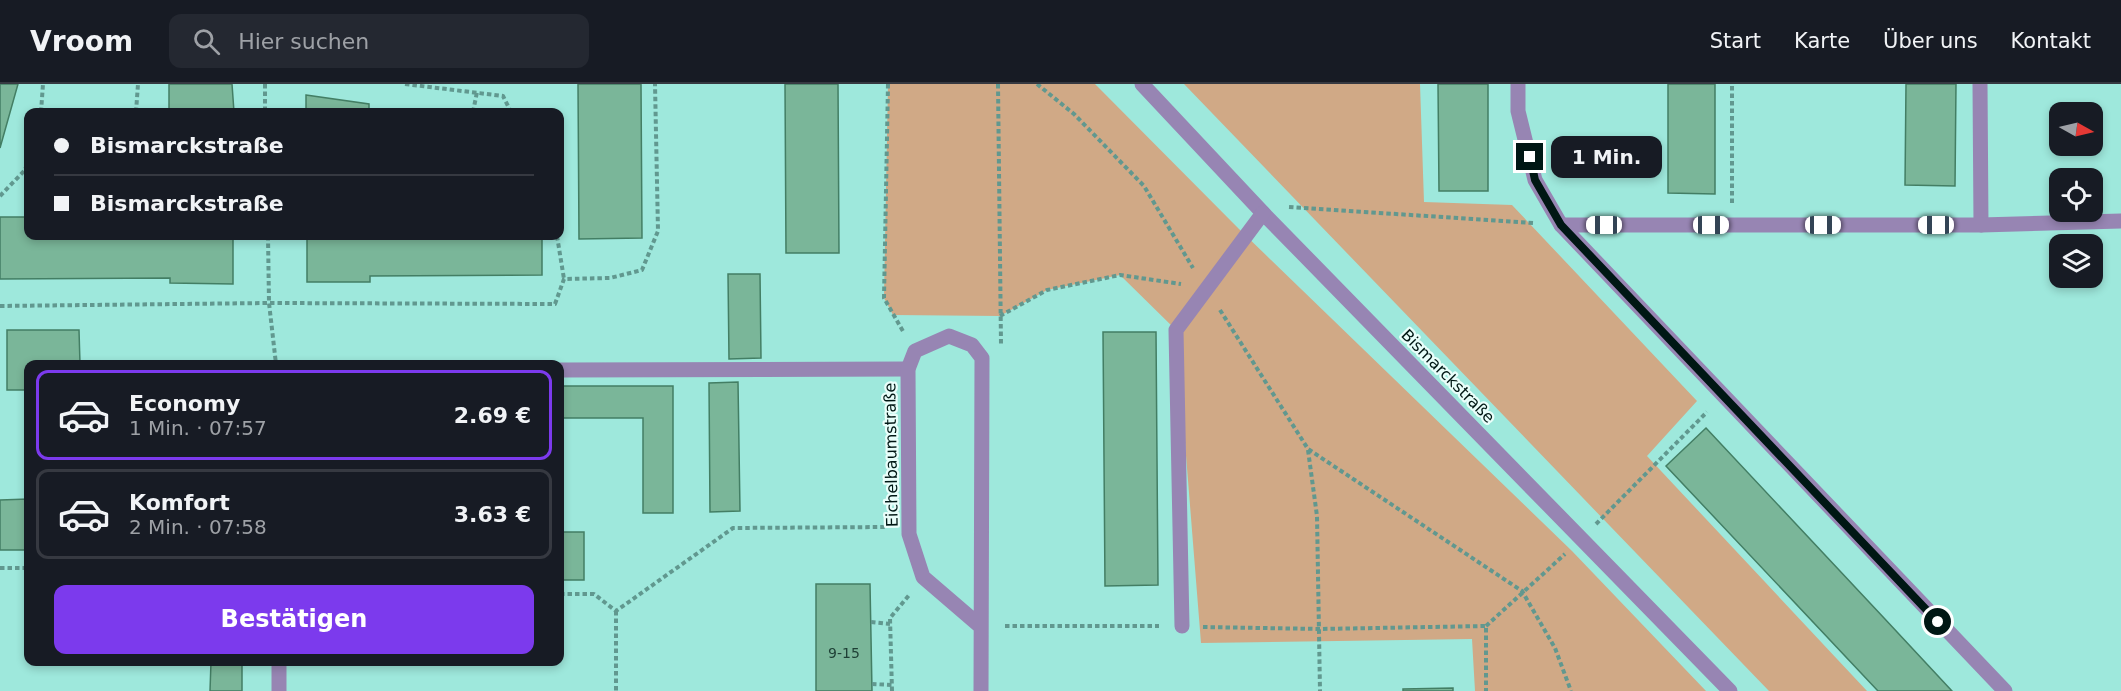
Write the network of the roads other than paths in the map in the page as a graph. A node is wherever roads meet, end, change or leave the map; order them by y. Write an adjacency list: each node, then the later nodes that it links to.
1 (1142, 84): 4 (street, Bismarckstraße)
2 (1518, 84): 6 (street)
3 (1980, 84): 7 (street)
4 (1263, 213): 11 (street); 15 (street, Bismarckstraße)
5 (2121, 221): 7 (street)
6 (1561, 225): 7 (street); 16 (street)
7 (1981, 225)
8 (908, 369): 9 (street); 10 (street, Eichelbaumstraße); 10 (street, Eichelbaumstraße)
9 (564, 370)
10 (981, 626): 14 (street)
11 (1182, 626)
12 (279, 666): 13 (street)
13 (279, 691)
14 (981, 691)
15 (1730, 691)
16 (2005, 691)

